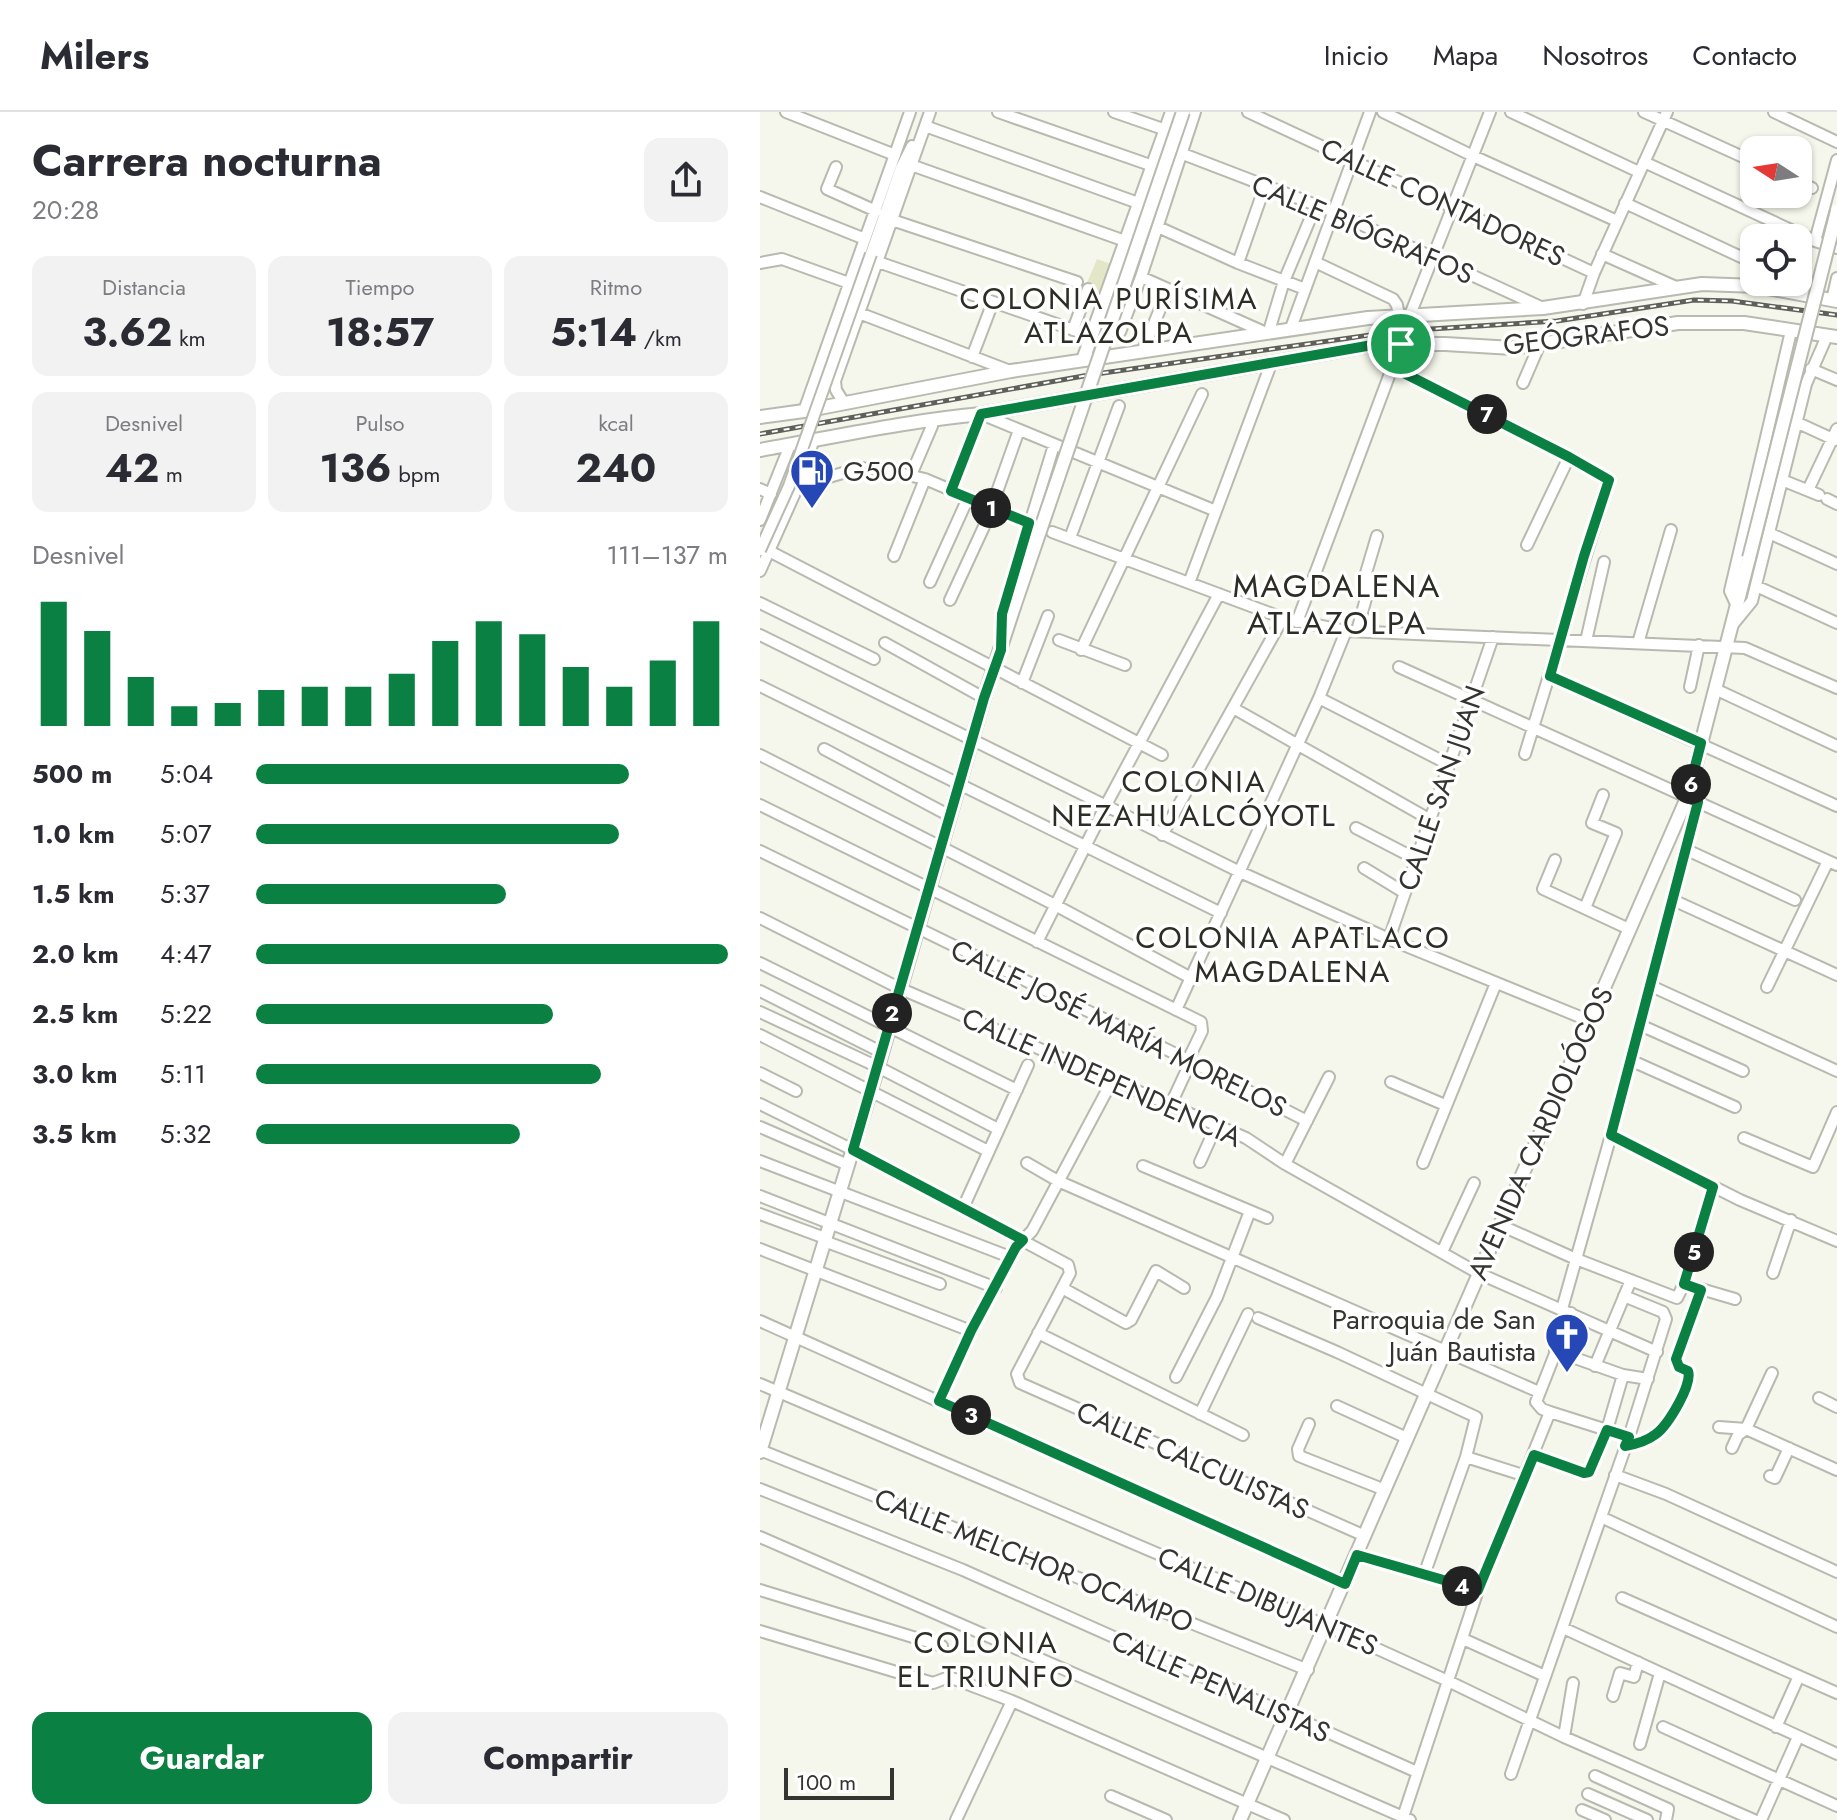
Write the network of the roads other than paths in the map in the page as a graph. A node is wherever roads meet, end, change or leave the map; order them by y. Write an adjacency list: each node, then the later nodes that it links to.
1 (786, 112): 21 (street)
2 (913, 112): 21 (street); 26 (street)
3 (928, 112): 17 (street); 26 (street)
4 (998, 112): 27 (street)
5 (1114, 112): 18 (street)
6 (1172, 112): 18 (main road)
7 (1183, 112): 154 (main road, bridge)
8 (1195, 112): 20 (street)
9 (1248, 112): 24 (street, CALLE CONTADORES)
10 (1370, 112): 24 (street)
11 (1383, 112): 23 (street)
12 (1490, 112): 23 (street)
13 (1511, 112): 29 (street)
14 (1644, 112): 16 (street)
15 (1774, 112): 19 (street)
16 (1665, 116): 22 (street); 29 (street)
17 (925, 126): 26 (street); 33 (street)
18 (1166, 130): 27 (main road)
19 (1837, 142)
20 (1183, 154): 30 (street, CALLE BIÓGRAFOS); 41 (street)
21 (895, 155): 36 (street)
22 (1740, 155)
23 (1473, 156): 35 (street); 40 (street)
24 (1353, 160): 35 (street, CALLE CONTADORES); 38 (street)
25 (1837, 160): 43 (street)
26 (906, 166): 39 (street); 44 (street); 48 (street)
27 (1153, 166): 33 (main road)
28 (836, 167): 36 (street)
29 (1642, 167): 32 (street); 43 (street)
30 (1265, 186): 34 (street, CALLE BIÓGRAFOS); 52 (street)
31 (760, 197): 42 (street)
32 (1625, 203): 40 (street); 47 (street)
33 (1141, 204): 44 (main road)
34 (1316, 205): 38 (street, CALLE BIÓGRAFOS); 56 (street)
35 (1453, 207): 49 (street); 53 (street, CALLE CONTADORES)
36 (876, 211): 42 (street)
37 (1837, 211): 138 (main road, AVENIDA CARDIOLÓGOS, bridge)
38 (1334, 212): 49 (street, CALLE BIÓGRAFOS); 50 (street)
39 (892, 220): 48 (street); 57 (street)
40 (1617, 221): 46 (street)
41 (1158, 227): 52 (street); 54 (street)
42 (865, 239): 58 (street)
43 (1815, 241): 45 (street)
44 (1128, 242): 74 (main road)
45 (1837, 248)
46 (1602, 254): 53 (street); 59 (street, CALLE CONTADORES)
47 (1740, 256)
48 (874, 258): 64 (street); 67 (street); 126 (street, bridge)
49 (1434, 258): 66 (street, CALLE BIÓGRAFOS); 68 (street)
50 (1315, 262): 61 (street); 68 (street)
51 (760, 263): 58 (street)
52 (1238, 263): 56 (street)
53 (1594, 273): 65 (street)
54 (1141, 277): 62 (street); 73 (street)
55 (1837, 278): 63 (street)
56 (1284, 281): 61 (street); 71 (street)
57 (1077, 282)
58 (849, 283): 81 (street)
59 (1676, 287): 63 (main road); 65 (main road)
60 (1088, 289): 70 (street)
61 (1305, 289): 69 (street)
62 (1168, 290): 71 (street); 78 (street)
63 (1835, 301)
64 (993, 302): 70 (street); 79 (street)
65 (1583, 304): 66 (main road)
66 (1543, 308): 68 (main road)
67 (859, 313): 79 (street); 83 (street)
68 (1404, 315): 69 (main road)
69 (1291, 328): 71 (main road)
70 (1073, 330): 74 (street)
71 (1267, 331): 78 (main road)
72 (1791, 331): 75 (main road, GEÓGRAFOS); 77 (main road, GEÓGRAFOS); 138 (street)
73 (1120, 332)
74 (1091, 336): 80 (main road)
75 (1832, 337): 85 (street)
76 (1401, 344): 77 (main road, GEÓGRAFOS); 82 (main road, GEÓGRAFOS); 84 (street)
77 (1539, 346): 88 (street)
78 (1143, 350): 80 (main road)
79 (972, 357): 86 (street)
80 (1083, 360): 86 (main road)
81 (821, 361): 83 (street); 92 (street)
82 (1271, 364): 93 (main road, GEÓGRAFOS); 117 (street)
83 (841, 365): 90 (street)
84 (1392, 367): 103 (street); 141 (street)
85 (1811, 369): 87 (street); 95 (street)
86 (1011, 371): 90 (main road)
87 (1837, 380)
88 (1523, 383)
89 (1202, 394): 110 (street)
90 (844, 403): 92 (main road)
91 (1119, 406): 104 (street)
92 (804, 411): 94 (main road)
93 (981, 414): 97 (street); 99 (main road, GEÓGRAFOS); 112 (street)
94 (760, 417)
95 (1796, 422): 98 (street); 108 (street)
96 (932, 426): 106 (street)
97 (1019, 430): 101 (street); 116 (street)
98 (1835, 436): 114 (street)
99 (814, 439): 100 (main road, GEÓGRAFOS); 109 (street)
100 (790, 445): 102 (main road, GEÓGRAFOS); 105 (street)
101 (1054, 445): 104 (street); 119 (street)
102 (760, 450)
103 (1569, 457): 125 (street); 148 (street)
104 (1100, 463): 110 (street); 124 (street)
105 (782, 467): 109 (street); 113 (street)
106 (911, 475): 107 (street); 109 (street)
107 (925, 479): 112 (street); 127 (street)
108 (1782, 480): 114 (street); 122 (street)
109 (799, 483): 126 (street)
110 (1156, 486): 117 (street); 128 (street)
111 (760, 489): 113 (street)
112 (951, 491): 115 (street)
113 (771, 494): 118 (street)
114 (1823, 497)
115 (968, 498): 116 (street); 132 (street)
116 (992, 508): 119 (street); 136 (street)
117 (1216, 511): 133 (street)
118 (760, 520)
119 (1029, 523): 154 (street)
120 (1671, 530): 151 (street)
121 (1055, 533): 124 (street)
122 (1769, 533): 130 (street); 134 (street)
123 (1377, 536): 144 (street)
124 (1070, 538): 128 (street)
125 (1527, 545)
126 (764, 550): 131 (street); 159 (street)
127 (894, 556)
128 (1123, 558): 133 (street); 155 (street)
129 (1604, 562): 149 (street)
130 (1837, 564)
131 (760, 571)
132 (930, 582)
133 (1189, 583): 135 (street)
134 (1756, 586): 142 (street); 143 (street)
135 (1219, 594): 140 (street); 172 (street)
136 (950, 600)
137 (760, 603): 156 (street)
138 (1736, 604): 143 (main road, AVENIDA CARDIOLÓGOS)
139 (1048, 616): 161 (street)
140 (1283, 618): 141 (street); 169 (street)
141 (1297, 622): 144 (street)
142 (1837, 623)
143 (1730, 628): 153 (main road, AVENIDA CARDIOLÓGOS)
144 (1352, 631): 146 (street); 167 (street)
145 (760, 635): 171 (street)
146 (1493, 637): 148 (street); 168 (street, CALLE SAN JUAN)
147 (1059, 640): 155 (street)
148 (1562, 640): 149 (street); 160 (street)
149 (1586, 641): 151 (street)
150 (885, 643): 166 (street)
151 (1638, 643): 152 (street)
152 (1699, 645): 153 (street); 163 (street)
153 (1725, 646): 164 (street); 165 (main road, AVENIDA CARDIOLÓGOS)
154 (1001, 650): 159 (main road)
155 (1081, 650): 157 (street)
156 (874, 659)
157 (1125, 665)
158 (1399, 667): 168 (street)
159 (995, 668): 161 (street); 166 (main road)
160 (1550, 676): 170 (street); 173 (street)
161 (1022, 683): 172 (street)
162 (760, 686): 181 (street)
163 (1690, 687)
164 (1837, 688)
165 (1715, 689): 173 (main road, AVENIDA CARDIOLÓGOS); 175 (street)
166 (984, 698): 171 (main road)
167 (1319, 698): 174 (street); 180 (street)
168 (1471, 699): 170 (street); 180 (street, CALLE SAN JUAN)
169 (1233, 708): 174 (street); 190 (street)
170 (1533, 728): 177 (street); 183 (street)
171 (972, 740): 181 (main road); 185 (street)
172 (1139, 743): 179 (street); 185 (street)
173 (1701, 743): 183 (main road, AVENIDA CARDIOLÓGOS); 186 (street)
174 (1297, 746): 188 (street); 199 (street)
175 (1837, 746)
176 (824, 749): 187 (street)
177 (1525, 754)
178 (760, 755): 192 (street)
179 (1162, 755)
180 (1448, 764): 188 (street, CALLE SAN JUAN)
181 (960, 785): 187 (main road); 191 (street)
182 (1603, 795): 205 (street)
183 (1692, 800): 193 (street); 197 (street); 209 (main road, AVENIDA CARDIOLÓGOS)
184 (760, 805): 200 (street)
185 (1106, 805): 190 (street); 191 (street)
186 (1837, 806)
187 (950, 816): 192 (main road)
188 (1429, 819): 195 (street, CALLE SAN JUAN)
189 (1356, 828): 195 (street)
190 (1162, 835): 199 (street)
191 (1085, 846): 204 (street); 206 (street)
192 (940, 848): 200 (main road); 204 (street)
193 (1687, 850): 202 (street); 203 (street)
194 (760, 851): 208 (street, CALLE JOSÉ MARÍA MORELOS)
195 (1416, 859): 201 (street, CALLE SAN JUAN)
196 (1555, 860): 205 (street)
197 (1833, 863): 212 (street)
198 (1364, 868): 201 (street)
199 (1240, 872): 206 (street); 210 (street)
200 (928, 889): 208 (main road); 211 (street)
201 (1405, 893): 210 (street, CALLE SAN JUAN)
202 (1673, 900): 212 (street); 217 (street)
203 (1795, 900)
204 (1055, 905): 211 (street); 215 (street)
205 (1585, 908): 209 (street)
206 (1221, 913): 215 (street)
207 (760, 918): 219 (street, CALLE INDEPENDENCIA)
208 (917, 928): 219 (main road); 229 (street, CALLE JOSÉ MARÍA MORELOS)
209 (1629, 929): 223 (main road, AVENIDA CARDIOLÓGOS)
210 (1389, 939): 216 (street)
211 (1037, 942): 221 (street)
212 (1785, 952): 214 (street); 218 (street)
213 (760, 963): 225 (street)
214 (1837, 975)
215 (1191, 978): 221 (street)
216 (1496, 983): 223 (street); 243 (street)
217 (1651, 986): 224 (street); 233 (street)
218 (1767, 987)
219 (899, 988): 225 (main road); 236 (street, CALLE INDEPENDENCIA)
220 (760, 991): 227 (street)
221 (1176, 1010): 229 (street)
222 (760, 1012): 231 (street)
223 (1590, 1021): 272 (main road, AVENIDA CARDIOLÓGOS)
224 (1640, 1025): 228 (street); 232 (street)
225 (888, 1027): 227 (main road); 239 (street)
226 (760, 1035): 238 (street)
227 (881, 1052): 231 (main road)
228 (1630, 1060): 244 (street); 250 (street)
229 (1189, 1062): 242 (street); 246 (street, CALLE JOSÉ MARÍA MORELOS)
230 (1028, 1065): 239 (street)
231 (878, 1067): 238 (main road); 249 (street)
232 (1743, 1071)
233 (1837, 1071)
234 (760, 1073): 240 (street)
235 (1329, 1077): 246 (street)
236 (1112, 1081): 242 (street, CALLE INDEPENDENCIA); 261 (street)
237 (1391, 1082): 243 (street)
238 (871, 1090): 252 (main road); 253 (street)
239 (1017, 1090): 249 (street)
240 (796, 1091)
241 (760, 1104): 252 (street)
242 (1171, 1104): 247 (street, CALLE INDEPENDENCIA)
243 (1445, 1105): 257 (street)
244 (1735, 1107)
245 (1837, 1112): 251 (street)
246 (1307, 1121): 258 (street)
247 (1217, 1124): 255 (street); 258 (street, CALLE INDEPENDENCIA)
248 (760, 1127): 259 (street)
249 (998, 1129): 253 (street)
250 (1611, 1135): 263 (street); 280 (street)
251 (1744, 1138)
252 (853, 1150): 259 (main road); 266 (street)
253 (988, 1151): 266 (street)
254 (760, 1161): 264 (street)
255 (1200, 1162)
256 (1027, 1163): 261 (street)
257 (1423, 1163)
258 (1285, 1164): 277 (street, CALLE INDEPENDENCIA)
259 (848, 1165): 264 (main road)
260 (1143, 1166): 267 (street)
261 (1058, 1181): 274 (street); 279 (street)
262 (1474, 1183): 277 (street)
263 (1713, 1187): 270 (street); 286 (street)
264 (840, 1191): 271 (main road); 278 (street)
265 (760, 1196): 271 (street)
266 (963, 1208): 274 (street)
267 (1250, 1211): 269 (street); 279 (street)
268 (760, 1214): 273 (street)
269 (1267, 1218)
270 (1791, 1220): 275 (street); 283 (street)
271 (830, 1222): 273 (main road); 287 (street)
272 (1500, 1225): 280 (street); 282 (main road, AVENIDA CARDIOLÓGOS)
273 (824, 1239): 281 (main road); 285 (street)
274 (1023, 1240): 278 (street); 288 (street)
275 (1837, 1241)
276 (760, 1249): 281 (street)
277 (1442, 1252): 282 (street, CALLE INDEPENDENCIA)
278 (1010, 1257): 287 (street)
279 (1231, 1257): 299 (street); 305 (street)
280 (1576, 1259): 284 (street); 293 (street)
281 (815, 1270): 296 (street); 298 (main road)
282 (1478, 1273): 293 (street, CALLE INDEPENDENCIA); 299 (main road, AVENIDA CARDIOLÓGOS)
283 (1773, 1273)
284 (1631, 1280): 286 (street); 291 (street)
285 (940, 1284)
286 (1684, 1284): 290 (street)
287 (996, 1288): 296 (street)
288 (1062, 1288): 289 (street); 297 (street)
289 (1184, 1288)
290 (1701, 1290): 292 (street); 323 (street)
291 (1624, 1296): 295 (street); 301 (street)
292 (1735, 1299)
293 (1567, 1311): 295 (street, CALLE INDEPENDENCIA); 300 (street)
294 (760, 1321): 298 (street)
295 (1610, 1329): 301 (street, CALLE INDEPENDENCIA); 302 (street)
296 (971, 1331): 312 (street)
297 (1038, 1333): 316 (street); 336 (street, CALLE CALCULISTAS)
298 (794, 1336): 308 (main road); 312 (street)
299 (1445, 1350): 309 (street); 310 (main road, AVENIDA CARDIOLÓGOS)
300 (1555, 1351): 302 (street); 309 (street)
301 (1657, 1352): 306 (street)
302 (1595, 1366): 304 (street)
303 (1772, 1373): 319 (street)
304 (1623, 1375): 306 (street); 320 (street)
305 (1176, 1377)
306 (1648, 1379): 323 (street)
307 (760, 1384): 308 (street, CALLE DIBUJANTES)
308 (778, 1392): 326 (main road); 345 (street, CALLE DIBUJANTES)
309 (1539, 1392): 315 (street)
310 (1426, 1393): 316 (street); 322 (main road, AVENIDA CARDIOLÓGOS); 328 (street)
311 (1819, 1398): 314 (street)
312 (939, 1401): 341 (street)
313 (1337, 1406): 322 (street)
314 (1837, 1407)
315 (1546, 1410): 320 (street); 327 (street)
316 (1200, 1414): 321 (street)
317 (1309, 1424): 334 (street)
318 (1719, 1427): 319 (street)
319 (1746, 1429): 324 (street); 325 (street)
320 (1607, 1430): 323 (street); 327 (street)
321 (1243, 1435)
322 (1407, 1438): 334 (main road, AVENIDA CARDIOLÓGOS)
323 (1627, 1441): 330 (street)
324 (1732, 1448)
325 (1789, 1448): 329 (street); 332 (street)
326 (760, 1451): 352 (street, CALLE MELCHOR OCAMPO)
327 (1534, 1455): 331 (street)
328 (1466, 1457): 331 (street); 340 (street)
329 (1837, 1470)
330 (1615, 1475): 335 (street); 339 (street)
331 (1526, 1476): 343 (street)
332 (1770, 1476)
333 (760, 1489): 361 (street, CALLE PENALISTAS)
334 (1385, 1490): 336 (main road, AVENIDA CARDIOLÓGOS)
335 (1601, 1517): 346 (street); 347 (street)
336 (1365, 1536): 338 (main road, AVENIDA CARDIOLÓGOS)
337 (760, 1537): 369 (street)
338 (1357, 1555): 340 (street); 341 (main road, AVENIDA CARDIOLÓGOS)
339 (1837, 1572)
340 (1424, 1575): 343 (street)
341 (1345, 1584): 345 (main road, AVENIDA CARDIOLÓGOS)
342 (760, 1590): 350 (street)
343 (1478, 1590): 349 (street)
344 (1622, 1598): 355 (street)
345 (1327, 1626): 352 (main road, AVENIDA CARDIOLÓGOS); 356 (street, CALLE DIBUJANTES)
346 (1837, 1627)
347 (1563, 1628): 351 (street); 354 (street)
348 (760, 1631): 360 (street)
349 (1463, 1639): 354 (street); 356 (street)
350 (942, 1646)
351 (1638, 1662): 353 (street); 359 (street)
352 (1308, 1670): 361 (main road, AVENIDA CARDIOLÓGOS)
353 (1660, 1673): 364 (street); 367 (street)
354 (1545, 1676): 362 (street)
355 (1799, 1676): 358 (street); 364 (street)
356 (1448, 1681): 362 (street, CALLE DIBUJANTES); 370 (street)
357 (1573, 1683): 365 (street)
358 (1837, 1693)
359 (1613, 1696)
360 (1012, 1701): 376 (street); 381 (street)
361 (1287, 1716): 369 (main road, AVENIDA CARDIOLÓGOS); 370 (street, CALLE PENALISTAS)
362 (1531, 1721): 365 (street, CALLE DIBUJANTES); 371 (street)
363 (1663, 1727): 373 (street)
364 (1776, 1727): 366 (street)
365 (1564, 1737): 387 (street, CALLE DIBUJANTES)
366 (1798, 1737): 368 (street); 373 (street)
367 (1640, 1744)
368 (1837, 1754)
369 (1267, 1760): 376 (main road, AVENIDA CARDIOLÓGOS); 380 (street)
370 (1417, 1772): 380 (street)
371 (1511, 1774)
372 (1595, 1776): 379 (street)
373 (1779, 1781): 377 (street); 388 (street)
374 (1588, 1794): 386 (street)
375 (1111, 1796): 382 (street)
376 (1247, 1804): 383 (main road, AVENIDA CARDIOLÓGOS); 384 (street)
377 (1837, 1806)
378 (1582, 1810): 385 (street)
379 (1667, 1815)
380 (1405, 1819)
381 (956, 1820)
382 (1166, 1820)
383 (1240, 1820)
384 (1284, 1820)
385 (1605, 1820)
386 (1647, 1820)
387 (1754, 1820)
388 (1761, 1820)

